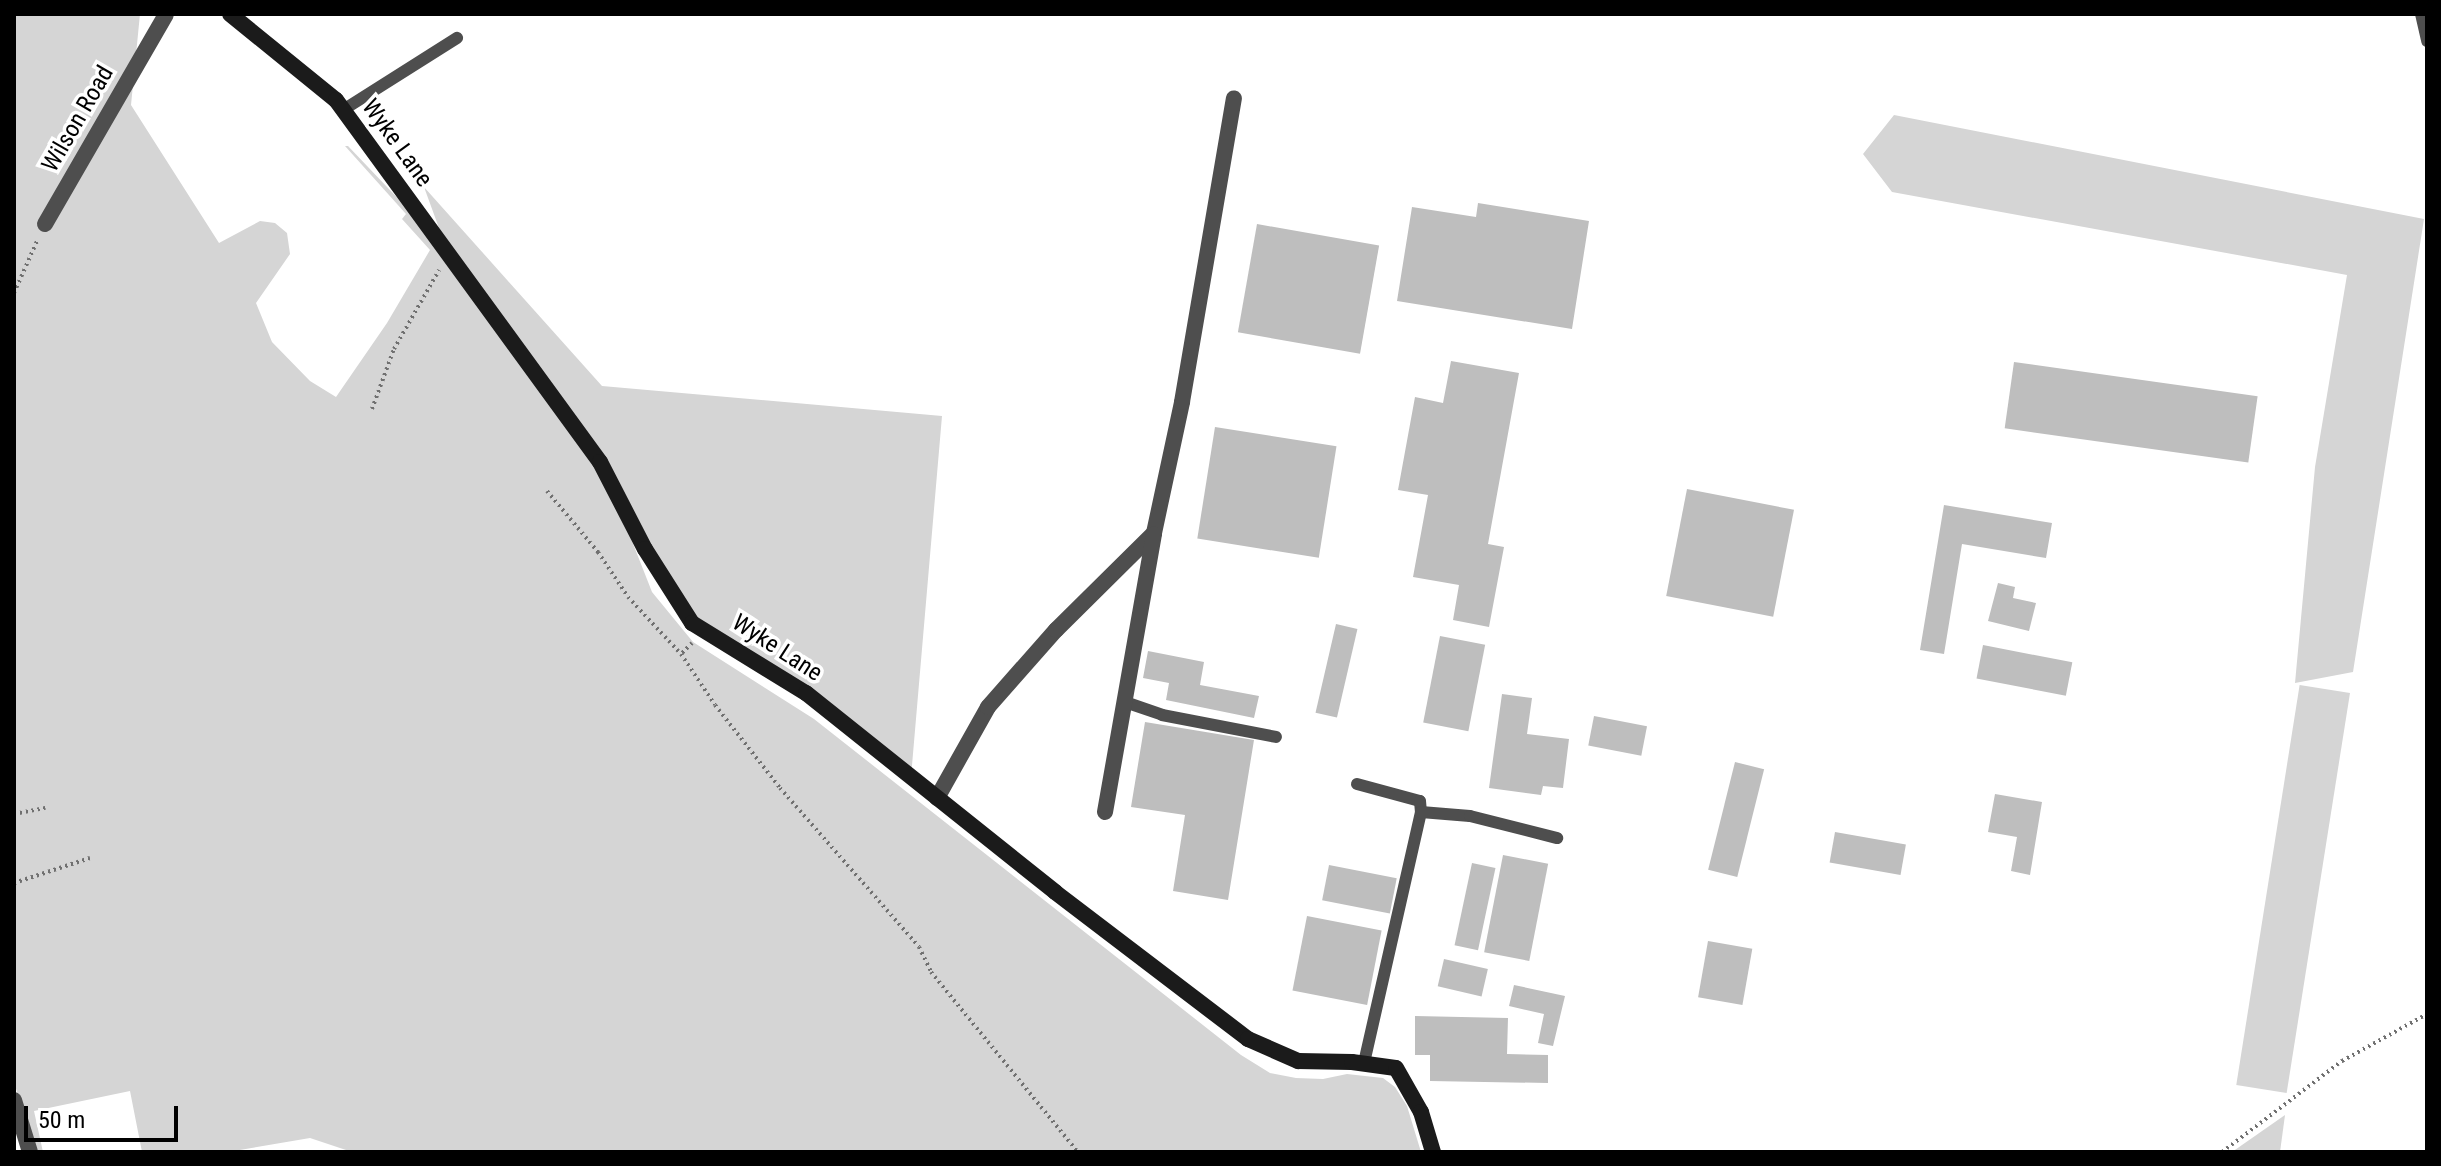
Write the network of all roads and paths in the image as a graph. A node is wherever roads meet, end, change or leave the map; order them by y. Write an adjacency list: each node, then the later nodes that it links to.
1 (166, 14): 8 (street, Wilson Road)
2 (2421, 14): 5 (lane)
3 (237, 16): 7 (street, Wyke Lane)
4 (457, 38): 7 (lane)
5 (2427, 41)
6 (1234, 98): 13 (street)
7 (343, 110): 9 (street, Wyke Lane)
8 (45, 224): 10 (path)
9 (448, 255): 11 (path); 14 (street, Wyke Lane)
10 (14, 293)
11 (372, 409)
12 (547, 491): 15 (path)
13 (1154, 533): 16 (street); 19 (street)
14 (704, 630): 15 (path); 19 (street, Wyke Lane)
15 (681, 654): 31 (path)
16 (1125, 702): 17 (lane); 21 (street)
17 (1276, 737)
18 (1357, 784): 22 (lane)
19 (937, 798): 28 (street, Wyke Lane)
20 (45, 808): 23 (path)
21 (1105, 812)
22 (1421, 812): 24 (lane); 28 (lane)
23 (14, 814)
24 (1557, 838)
25 (90, 858): 26 (path)
26 (14, 883)
27 (2427, 1014): 33 (path)
28 (1364, 1063): 32 (street, Wyke Lane)
29 (14, 1100): 30 (street)
30 (30, 1152)
31 (1078, 1152)
32 (1433, 1152)
33 (2222, 1152)

